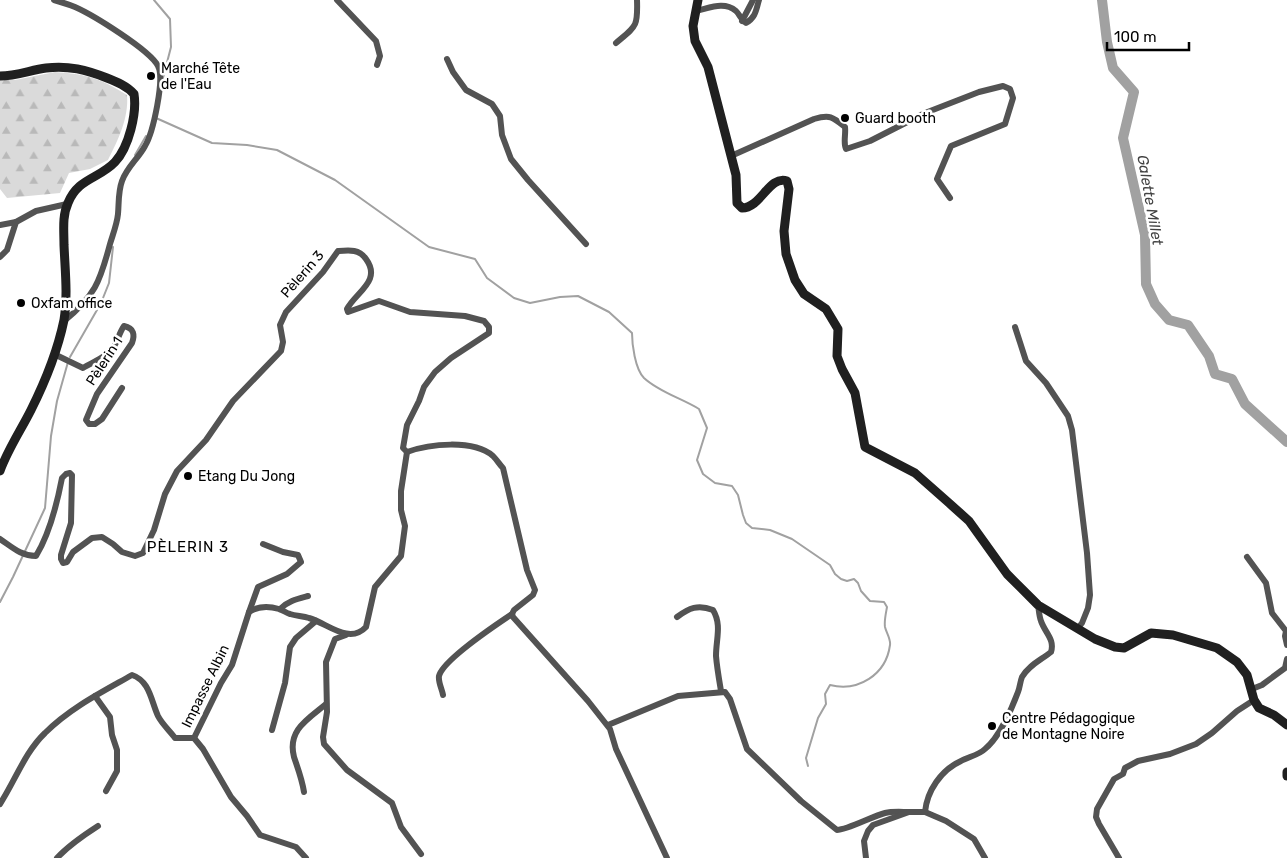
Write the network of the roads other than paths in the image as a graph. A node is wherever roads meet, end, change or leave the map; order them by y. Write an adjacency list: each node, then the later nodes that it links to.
1 (54, 0): 20 (street)
2 (337, 0): 11 (street)
3 (637, 0): 9 (street)
4 (698, 0): 7 (street)
5 (754, 0): 8 (street)
6 (758, 0): 8 (street)
7 (696, 11): 8 (street); 13 (street)
8 (742, 20)
9 (616, 43)
10 (447, 59): 18 (street)
11 (377, 65)
12 (0, 76): 15 (street)
13 (731, 156): 14 (street); 30 (street)
14 (950, 198)
15 (68, 204): 16 (street); 20 (street)
16 (16, 222): 17 (street); 19 (street)
17 (0, 225)
18 (586, 244)
19 (0, 257)
20 (63, 322): 22 (street)
21 (1015, 327): 36 (street)
22 (54, 354): 23 (street, Pèlerin 1); 25 (street)
23 (122, 388)
24 (407, 452): 26 (street, Pèlerin 3); 33 (street); 37 (street)
25 (0, 470)
26 (0, 539)
27 (263, 544): 32 (street, Impasse Albin)
28 (1247, 556): 38 (street)
29 (308, 596): 31 (street)
30 (1038, 605): 36 (street); 56 (street)
31 (280, 609): 32 (street); 35 (street)
32 (249, 612): 49 (street, Impasse Albin)
33 (512, 614): 42 (street); 46 (street)
34 (677, 617): 41 (street)
35 (316, 621): 37 (street); 48 (street)
36 (1078, 628): 40 (street)
37 (347, 635): 45 (street)
38 (1287, 645)
39 (1287, 659): 40 (street)
40 (1252, 690): 44 (street)
41 (722, 691): 46 (street); 55 (street)
42 (443, 695)
43 (95, 696): 49 (street, Impasse Albin); 52 (street); 54 (street, Impasse Albin)
44 (1254, 700): 47 (street); 64 (street)
45 (326, 704): 53 (street); 58 (street)
46 (608, 724): 61 (street)
47 (1287, 725)
48 (272, 730)
49 (194, 738): 60 (street)
50 (1287, 772): 51 (street)
51 (1287, 776)
52 (106, 791)
53 (304, 792)
54 (0, 804)
55 (909, 812): 56 (street); 62 (street)
56 (925, 812): 63 (street)
57 (98, 826): 59 (street)
58 (421, 854)
59 (57, 858)
60 (306, 858)
61 (667, 858)
62 (866, 858)
63 (985, 858)
64 (1119, 858)

